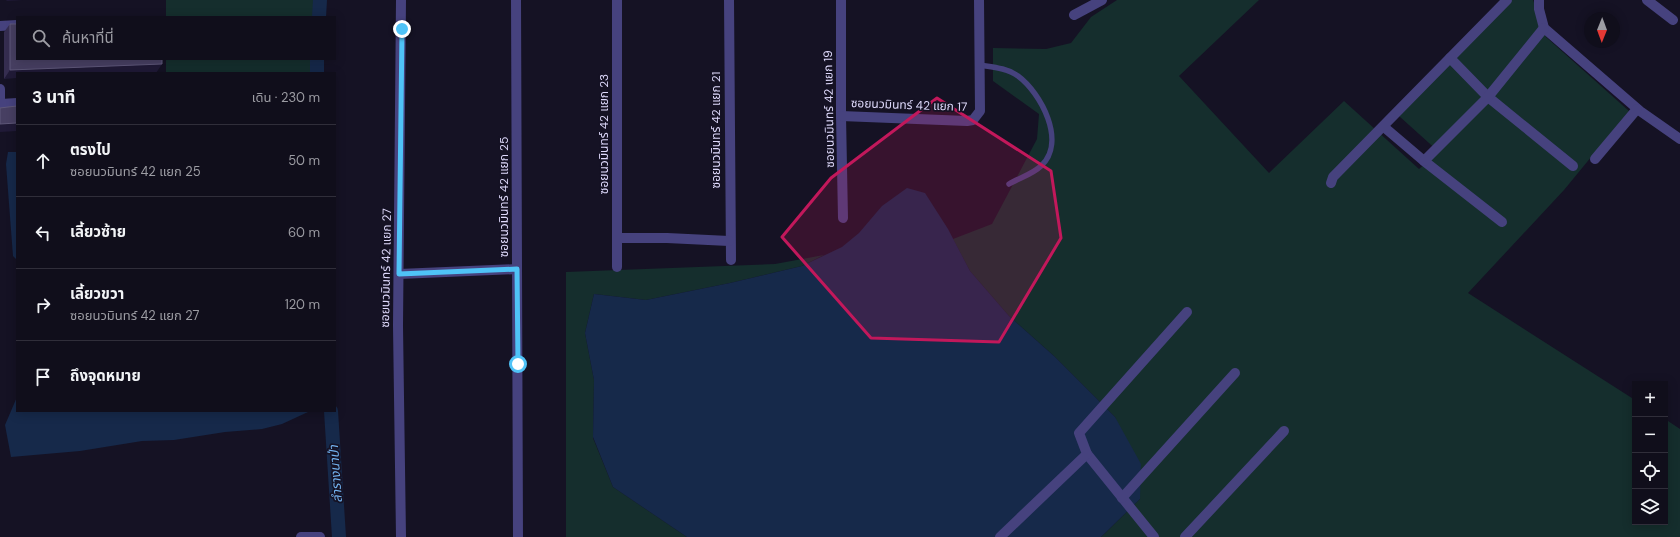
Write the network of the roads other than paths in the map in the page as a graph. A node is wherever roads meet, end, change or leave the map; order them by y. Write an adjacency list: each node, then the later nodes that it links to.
1 (401, 0): 38 (street, ซอยนวมินทร์ 42 แยก 27)
2 (516, 0): 37 (street, ซอยนวมินทร์ 42 แยก 25)
3 (617, 0): 33 (street, ซอยนวมินทร์ 42 แยก 23)
4 (729, 0): 34 (street, ซอยนวมินทร์ 42 แยก 21)
5 (841, 0): 23 (street, ซอยนวมินทร์ 42 แยก 19)
6 (979, 0): 17 (street, ซอยนวมินทร์ 42 แยก 17)
7 (1102, 0): 11 (street)
8 (1507, 0): 16 (street)
9 (1539, 0): 15 (street)
10 (1647, 0): 12 (street)
11 (1074, 14)
12 (1673, 20)
13 (16, 25): 14 (street)
14 (0, 26)
15 (1544, 28): 19 (street); 22 (street)
16 (1450, 58): 19 (street); 24 (street)
17 (980, 65): 23 (street, ซอยนวมินทร์ 42 แยก 17); 30 (lane)
18 (0, 89): 21 (street)
19 (1488, 97): 27 (street); 28 (street)
20 (16, 103): 21 (street)
21 (0, 105)
22 (1637, 109): 25 (street); 26 (street)
23 (841, 116): 31 (street, ซอยนวมินทร์ 42 แยก 19)
24 (1384, 127): 27 (street); 29 (street)
25 (1680, 139)
26 (1595, 159)
27 (1424, 161): 32 (street)
28 (1573, 166)
29 (1331, 183)
30 (1009, 184)
31 (843, 218)
32 (1502, 222)
33 (616, 238): 34 (street); 36 (street, ซอยนวมินทร์ 42 แยก 23)
34 (729, 241): 35 (street, ซอยนวมินทร์ 42 แยก 21)
35 (731, 260)
36 (617, 267)
37 (517, 269): 38 (street); 47 (street, ซอยนวมินทร์ 42 แยก 25)
38 (399, 274): 46 (street, ซอยนวมินทร์ 42 แยก 27)
39 (1187, 312): 42 (street)
40 (1235, 373): 43 (street)
41 (1284, 430): 50 (street)
42 (1087, 454): 43 (street); 48 (street)
43 (1122, 498): 49 (street)
44 (301, 537): 45 (street)
45 (320, 537)
46 (402, 537)
47 (518, 537)
48 (1000, 537)
49 (1154, 537)
50 (1185, 537)

